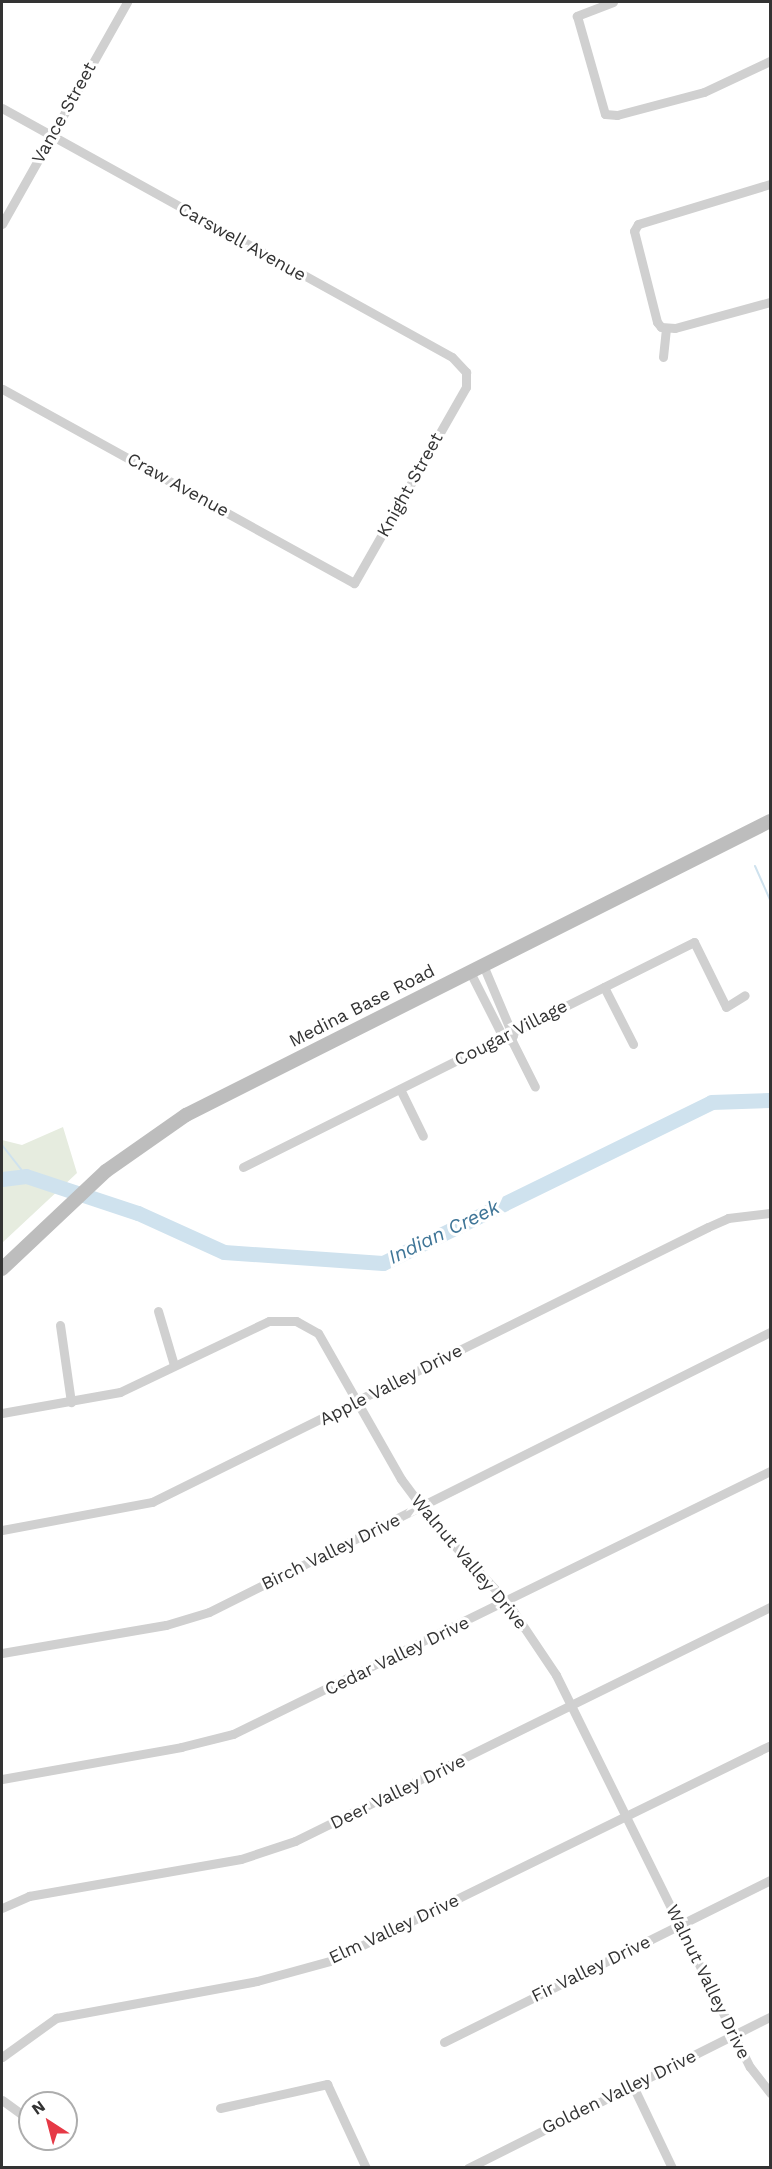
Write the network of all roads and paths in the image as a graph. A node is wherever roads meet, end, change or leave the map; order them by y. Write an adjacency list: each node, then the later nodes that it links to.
1 (127, 2): 5 (street, Vance Street)
2 (613, 2): 3 (street)
3 (771, 61)
4 (2, 108): 5 (street, Carswell Avenue)
5 (51, 136): 7 (street, Vance Street); 11 (street, Carswell Avenue)
6 (771, 184): 9 (street)
7 (2, 224)
8 (771, 303): 9 (street)
9 (666, 329): 10 (street)
10 (663, 357)
11 (466, 387): 13 (street, Knight Street)
12 (2, 389): 13 (street, Craw Avenue)
13 (354, 583)
14 (771, 821): 15 (street, Medina Base Road)
15 (483, 965): 16 (street, Medina Base Road); 19 (street)
16 (470, 972): 19 (street); 26 (street, Medina Base Road)
17 (604, 987): 18 (street, Cougar Village); 19 (street, Cougar Village); 20 (street)
18 (745, 995)
19 (510, 1037): 21 (street); 22 (street, Cougar Village)
20 (633, 1044)
21 (535, 1087)
22 (400, 1089): 23 (street); 24 (street, Cougar Village)
23 (423, 1136)
24 (243, 1167)
25 (771, 1213): 32 (street, Apple Valley Drive)
26 (2, 1269)
27 (158, 1311): 30 (street)
28 (60, 1325): 31 (street)
29 (771, 1332): 35 (street, Birch Valley Drive)
30 (174, 1365): 31 (street, Walnut Valley Drive); 32 (street, Walnut Valley Drive)
31 (71, 1402): 33 (street, Walnut Valley Drive)
32 (356, 1402): 35 (street, Walnut Valley Drive); 36 (street, Apple Valley Drive)
33 (2, 1413)
34 (771, 1471): 37 (street, Cedar Valley Drive)
35 (422, 1507): 37 (street, Walnut Valley Drive); 39 (street, Birch Valley Drive)
36 (2, 1530)
37 (507, 1602): 40 (street, Walnut Valley Drive); 42 (street, Cedar Valley Drive)
38 (771, 1607): 40 (street, Deer Valley Drive)
39 (2, 1653)
40 (572, 1706): 43 (street, Walnut Valley Drive); 45 (street, Deer Valley Drive)
41 (771, 1745): 43 (street, Elm Valley Drive)
42 (2, 1779)
43 (627, 1817): 46 (street, Walnut Valley Drive); 50 (street, Elm Valley Drive)
44 (771, 1880): 46 (street, Fir Valley Drive)
45 (2, 1908)
46 (680, 1925): 48 (street, Walnut Valley Drive); 49 (street, Fir Valley Drive)
47 (771, 2017): 48 (street, Golden Valley Drive)
48 (734, 2035): 51 (street, Golden Valley Drive); 52 (street, Walnut Valley Drive)
49 (444, 2042)
50 (2, 2057)
51 (632, 2084): 57 (street, Golden Valley Drive); 58 (street)
52 (771, 2092)
53 (2, 2100): 55 (street)
54 (220, 2108): 56 (street)
55 (18, 2111)
56 (366, 2168)
57 (468, 2168)
58 (672, 2168)

